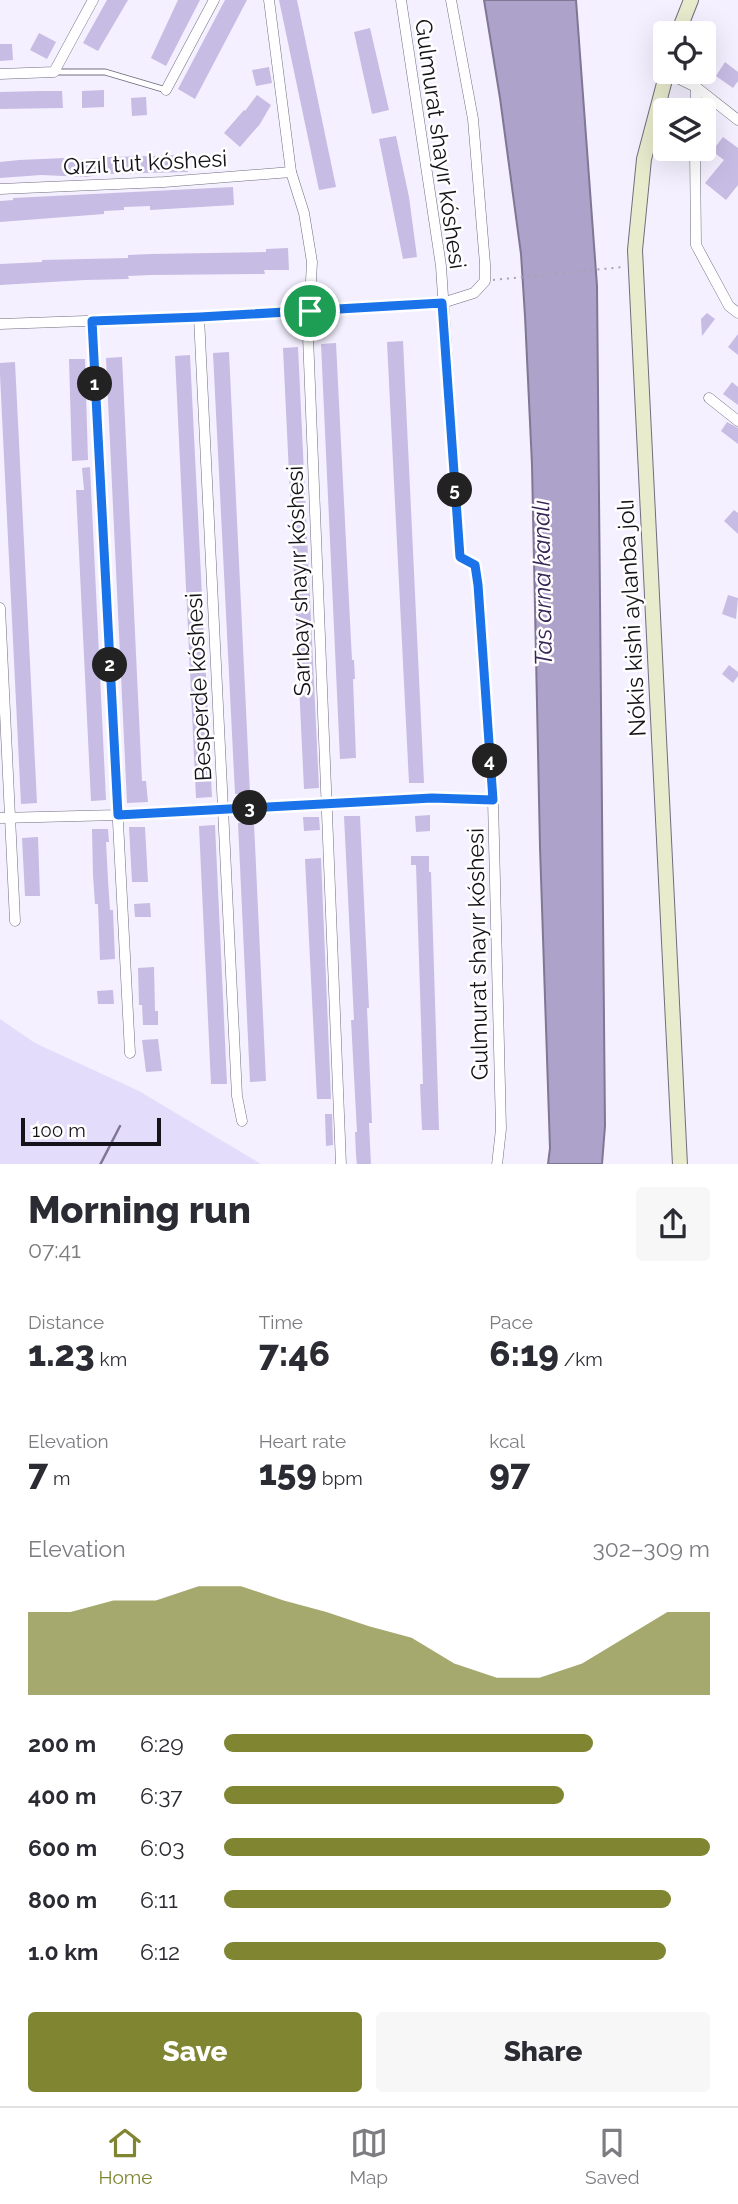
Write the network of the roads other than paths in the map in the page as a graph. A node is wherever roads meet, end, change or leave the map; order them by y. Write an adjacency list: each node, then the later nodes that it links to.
1 (93, 0): 8 (street)
2 (214, 0): 13 (street)
3 (269, 0): 17 (street, Sarıbay shayır kóshesi)
4 (401, 0): 19 (street, Gulmurat shayır kóshesi)
5 (451, 0): 19 (street)
6 (691, 0): 7 (main road)
7 (683, 21)
8 (54, 72): 9 (street); 13 (lane)
9 (0, 75)
10 (664, 84): 38 (main road, Nókis kishi aylanba jolı)
11 (690, 84): 12 (street)
12 (696, 87): 14 (street); 15 (street)
13 (166, 90)
14 (696, 98)
15 (738, 120)
16 (695, 161): 21 (street)
17 (291, 172): 18 (street, Qızıl tut kóshesi); 20 (street, Sarıbay shayır kóshesi)
18 (0, 190)
19 (442, 303): 20 (street); 28 (street, Gulmurat shayır kóshesi)
20 (310, 311): 22 (street); 29 (street, Sarıbay shayır kóshesi)
21 (738, 313)
22 (200, 317): 23 (street); 30 (street, Besperde kóshesi)
23 (92, 321): 24 (street); 31 (street)
24 (0, 324)
25 (709, 398): 26 (street)
26 (738, 421)
27 (0, 608): 32 (street)
28 (493, 800): 29 (street); 37 (street, Gulmurat shayır kóshesi)
29 (326, 805): 30 (street); 36 (street, Sarıbay shayır kóshesi)
30 (224, 808): 31 (street); 35 (street, Besperde kóshesi)
31 (118, 815): 32 (street); 34 (street)
32 (5, 818): 33 (street)
33 (15, 921)
34 (131, 1053)
35 (242, 1121)
36 (341, 1164)
37 (497, 1164)
38 (680, 1164)

